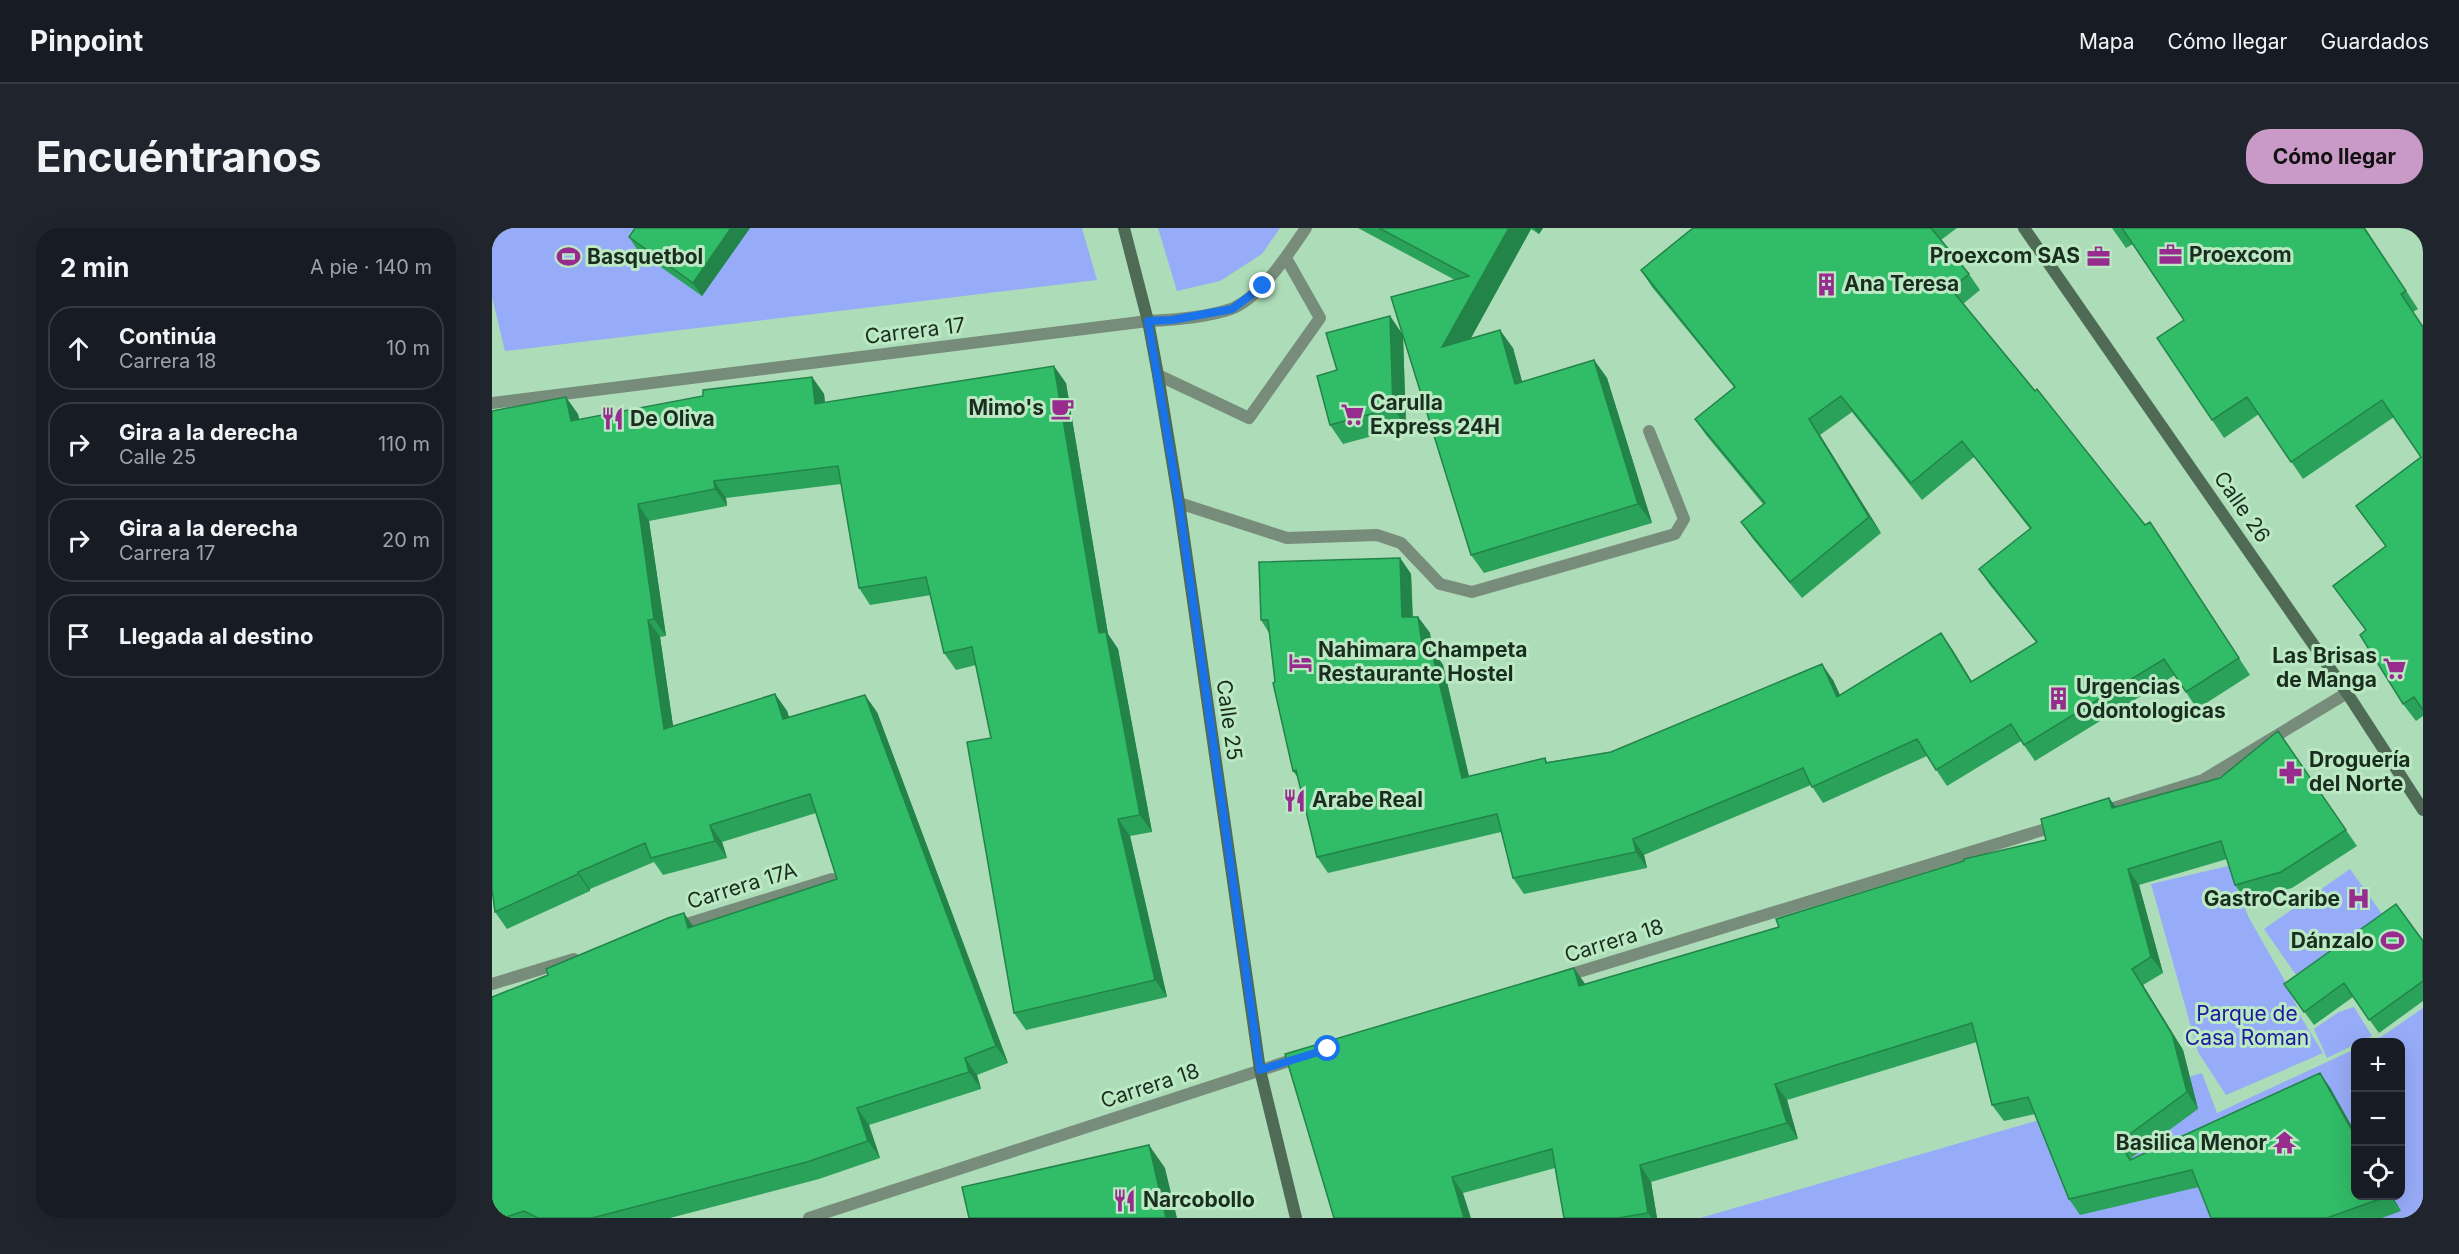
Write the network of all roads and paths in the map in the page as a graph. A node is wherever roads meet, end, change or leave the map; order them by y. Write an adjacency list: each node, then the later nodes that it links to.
1 (1124, 228): 5 (main road, Calle 25)
2 (1306, 228): 4 (street, Carrera 17)
3 (2024, 228): 10 (main road, Calle 26)
4 (1286, 258): 5 (street, Carrera 17); 6 (street)
5 (1148, 321): 6 (main road, Calle 25); 7 (street, Carrera 17)
6 (1158, 375): 9 (main road, Calle 25)
7 (492, 404)
8 (1649, 431): 9 (street)
9 (1179, 503): 20 (main road, Calle 25)
10 (2347, 693): 11 (main road, Calle 26); 12 (street)
11 (2423, 810)
12 (2090, 815)
13 (2067, 822): 17 (street, Carrera 18)
14 (832, 879): 15 (street, Carrera 17A)
15 (662, 931)
16 (583, 956): 18 (street)
17 (1555, 979)
18 (492, 984)
19 (1318, 1052): 20 (street, Carrera 18)
20 (1260, 1070): 21 (street, Carrera 18); 22 (main road, Calle 25)
21 (809, 1218)
22 (1296, 1218)

